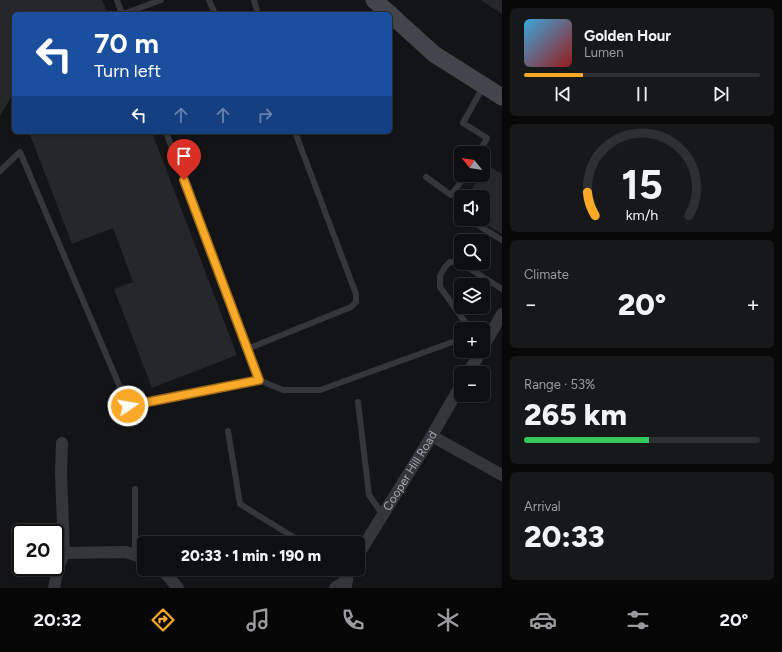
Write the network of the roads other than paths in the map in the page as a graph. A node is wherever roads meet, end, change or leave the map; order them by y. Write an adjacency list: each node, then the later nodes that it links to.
1 (117, 0): 6 (lane)
2 (161, 0): 7 (lane)
3 (209, 0): 8 (lane)
4 (254, 0): 9 (lane)
5 (374, 0): 10 (main road)
6 (121, 12)
7 (128, 12)
8 (213, 12)
9 (257, 12)
10 (388, 12)
11 (392, 16): 12 (main road)
12 (484, 85): 13 (main road); 16 (lane)
13 (502, 96)
14 (167, 134): 29 (lane)
15 (296, 134): 29 (lane)
16 (483, 146)
17 (0, 171): 30 (lane)
18 (426, 177): 19 (lane)
19 (461, 182)
20 (479, 226): 21 (lane)
21 (502, 240)
22 (502, 289): 24 (lane)
23 (502, 314): 25 (street)
24 (465, 322)
25 (495, 326): 26 (lane); 27 (street)
26 (490, 328)
27 (490, 335)
28 (454, 342): 30 (lane)
29 (247, 349): 30 (lane)
30 (259, 380)
31 (454, 397): 34 (street, Cooper Hill Road)
32 (358, 402): 38 (lane)
33 (228, 431): 41 (lane)
34 (432, 436): 36 (street); 38 (street, Cooper Hill Road)
35 (62, 443): 39 (street)
36 (502, 475)
37 (135, 489): 40 (lane)
38 (383, 515): 42 (street, Cooper Hill Road)
39 (63, 524)
40 (138, 536)
41 (291, 536)
42 (365, 544)
43 (64, 553): 44 (street)
44 (137, 556)
45 (56, 576): 48 (street)
46 (168, 576): 49 (street)
47 (347, 576): 50 (street)
48 (54, 588)
49 (178, 588)
50 (335, 588)

